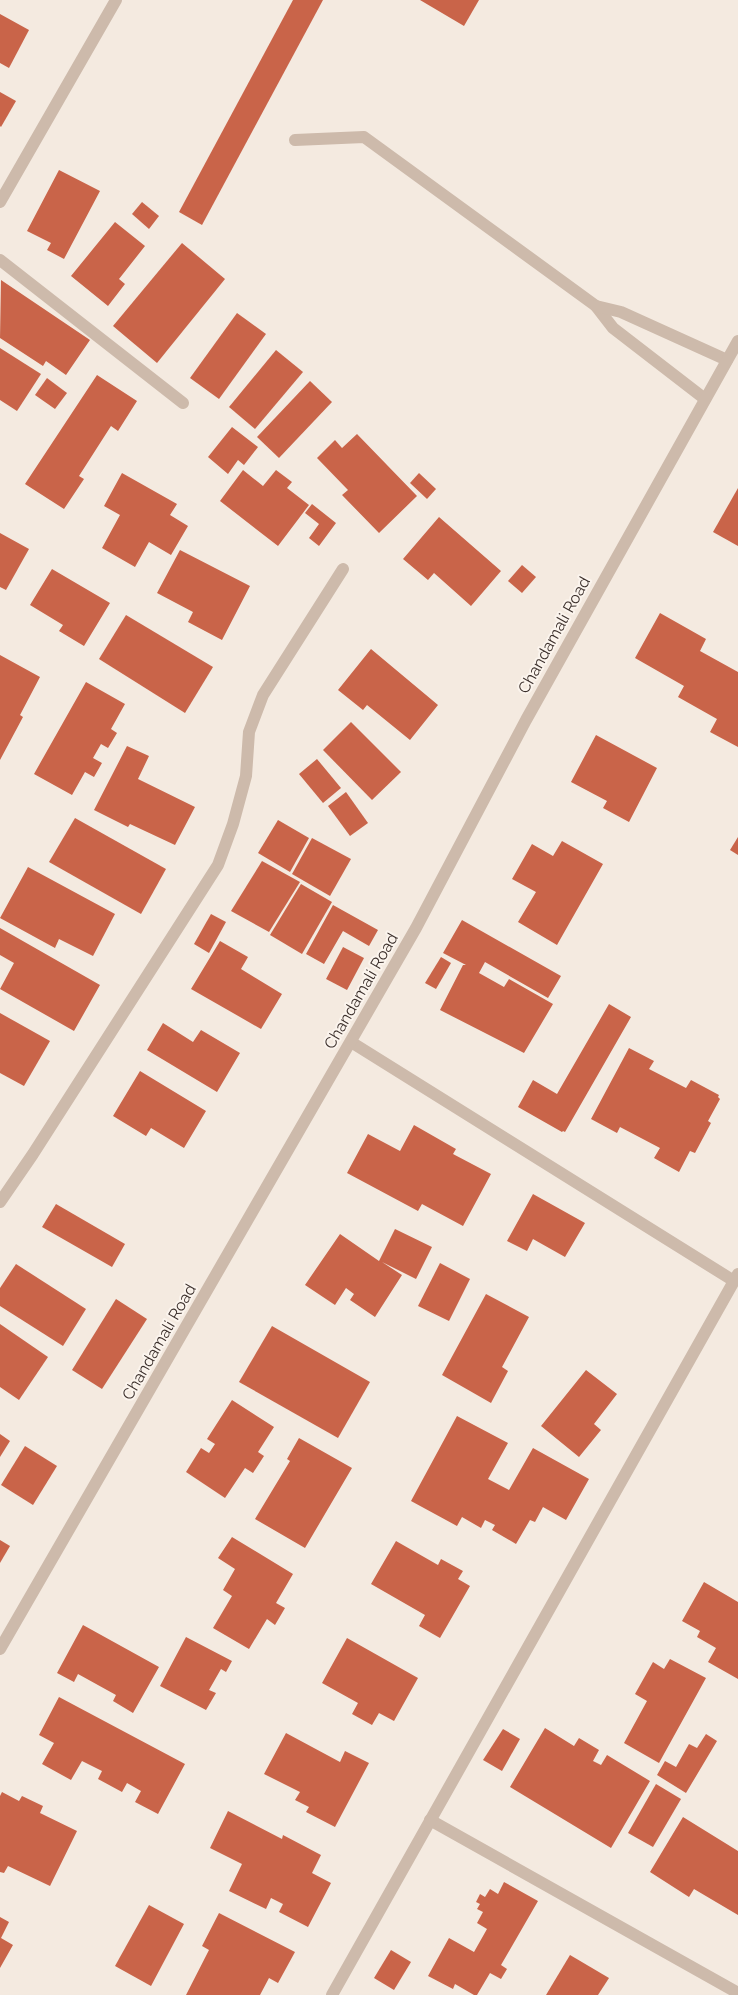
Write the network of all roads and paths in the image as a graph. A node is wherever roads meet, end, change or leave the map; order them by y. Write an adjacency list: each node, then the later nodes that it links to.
1 (116, 0): 3 (street)
2 (295, 140): 5 (street)
3 (0, 202)
4 (0, 260): 9 (street)
5 (596, 306): 7 (street); 8 (street)
6 (738, 341): 7 (street, Chandamali Road)
7 (727, 360): 8 (street, Chandamali Road)
8 (705, 399): 11 (street, Chandamali Road)
9 (183, 403)
10 (343, 569): 12 (street)
11 (351, 1042): 13 (street); 14 (street, Chandamali Road)
12 (0, 1202)
13 (736, 1278): 15 (street)
14 (0, 1649)
15 (430, 1820): 16 (street); 17 (street)
16 (738, 1994)
17 (332, 1995)

